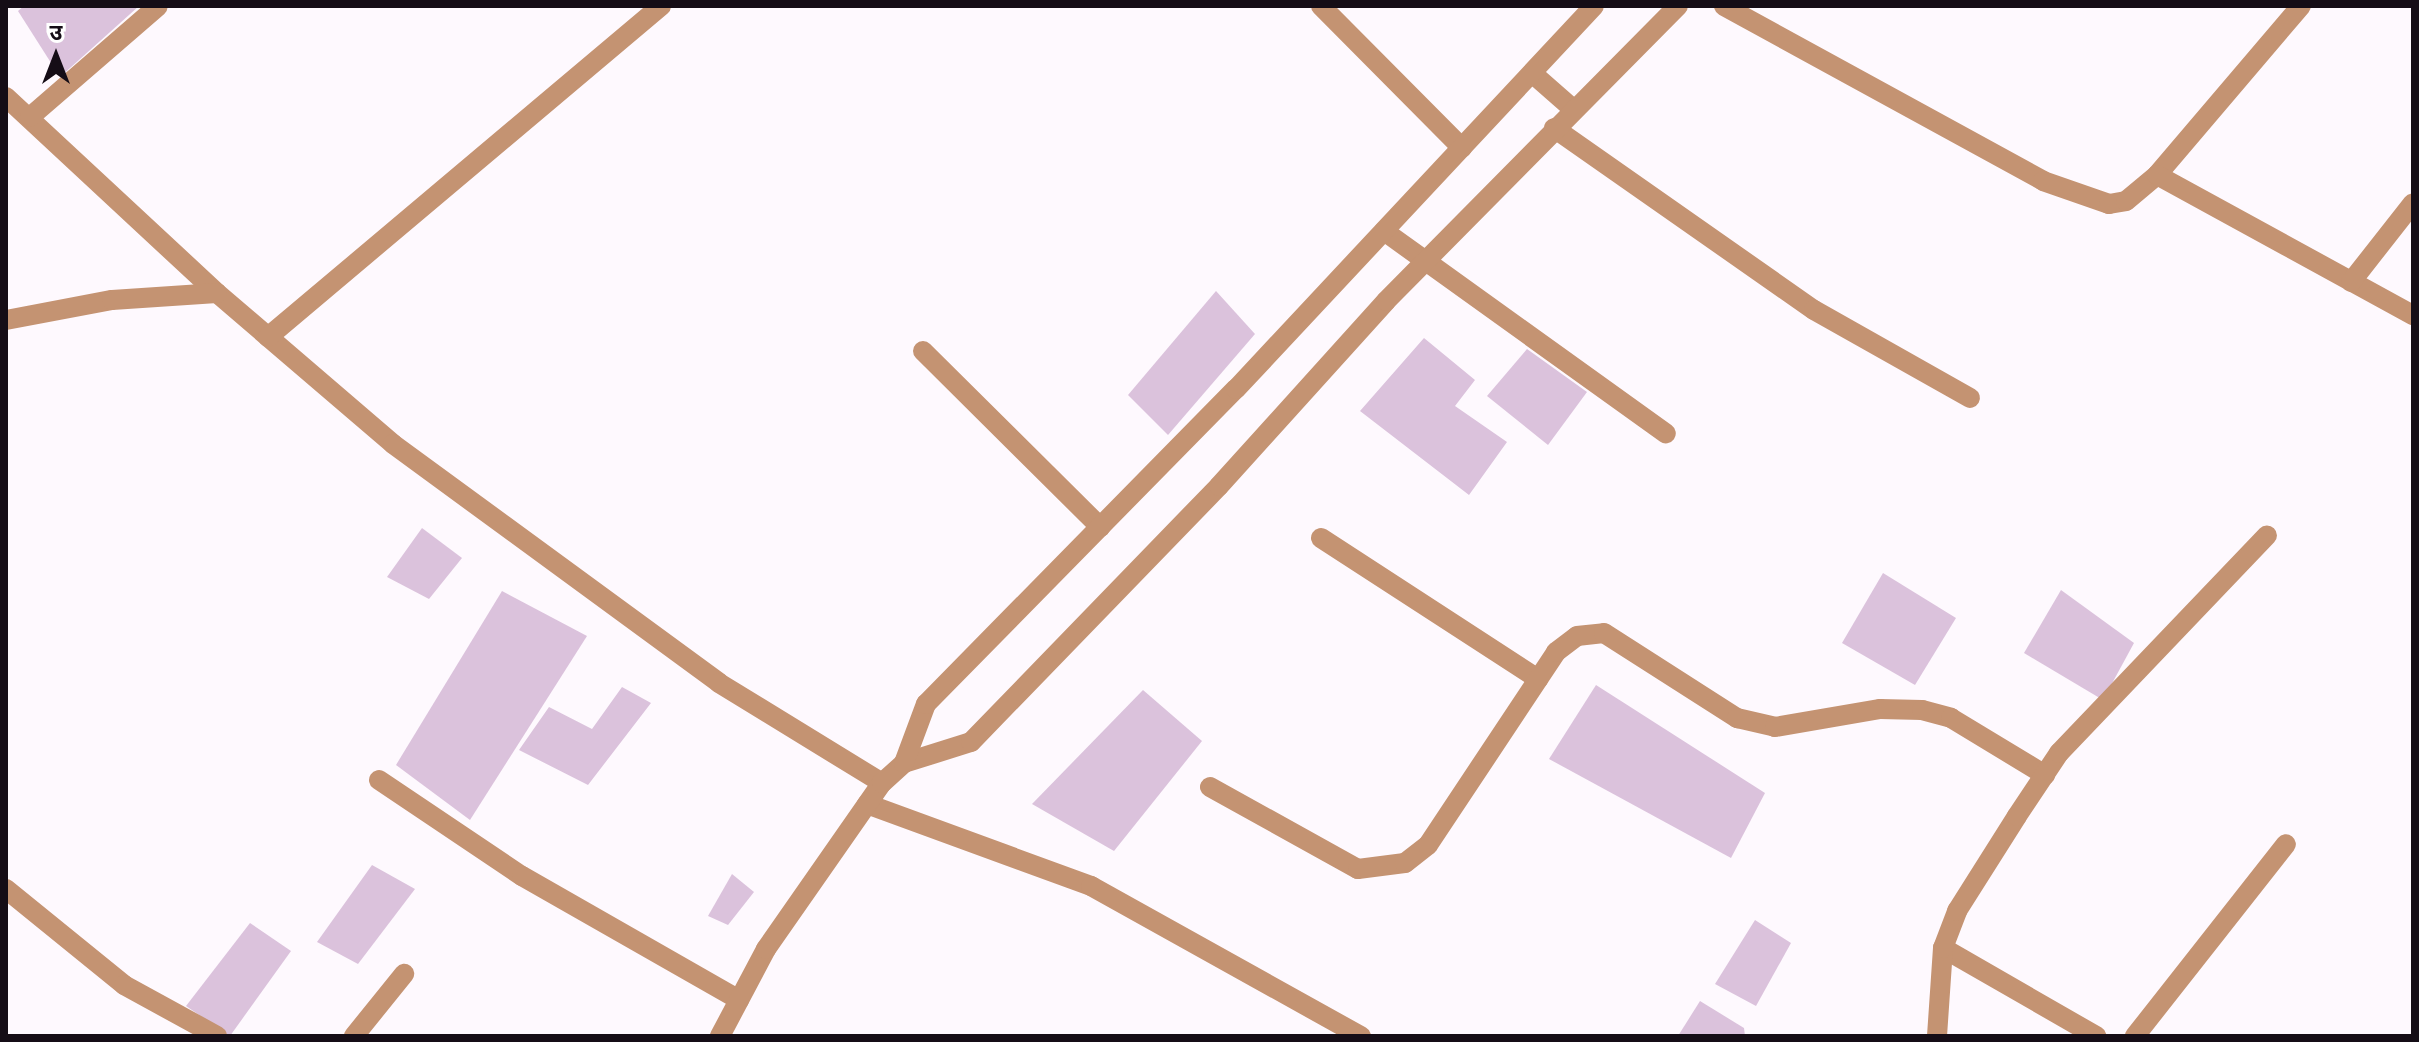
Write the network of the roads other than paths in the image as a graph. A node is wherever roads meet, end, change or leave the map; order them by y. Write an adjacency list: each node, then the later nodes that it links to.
1 (158, 6): 11 (street)
2 (661, 6): 22 (street)
3 (1321, 6): 13 (street)
4 (1594, 6): 8 (street)
5 (1678, 6): 10 (street)
6 (1724, 6): 14 (street)
7 (2301, 6): 14 (street)
8 (1532, 73): 10 (street); 13 (street)
9 (6, 97): 11 (street)
10 (1573, 109): 12 (street)
11 (30, 117): 19 (street)
12 (1554, 128): 17 (street); 24 (street)
13 (1462, 148): 16 (street)
14 (2157, 175): 18 (street)
15 (2413, 203): 18 (street)
16 (1384, 231): 17 (street); 26 (street)
17 (1425, 261): 25 (street); 30 (street)
18 (2351, 282): 20 (street)
19 (217, 293): 21 (street); 22 (street)
20 (2413, 315)
21 (6, 320)
22 (268, 337): 33 (street)
23 (923, 351): 26 (street)
24 (1970, 398)
25 (1666, 434)
26 (1100, 527): 30 (street)
27 (2267, 535): 31 (street)
28 (1321, 538): 29 (street)
29 (1538, 679): 31 (street); 34 (street)
30 (904, 763): 33 (street)
31 (2045, 775): 38 (street)
32 (379, 780): 40 (street)
33 (882, 783): 35 (street)
34 (1210, 787)
35 (867, 804): 40 (street); 44 (street)
36 (2286, 844): 47 (street)
37 (6, 889): 41 (street)
38 (1943, 948): 45 (street); 46 (street)
39 (404, 974): 42 (street)
40 (739, 1000): 43 (street)
41 (217, 1036)
42 (354, 1036)
43 (720, 1036)
44 (1361, 1036)
45 (1937, 1036)
46 (2096, 1036)
47 (2135, 1036)

